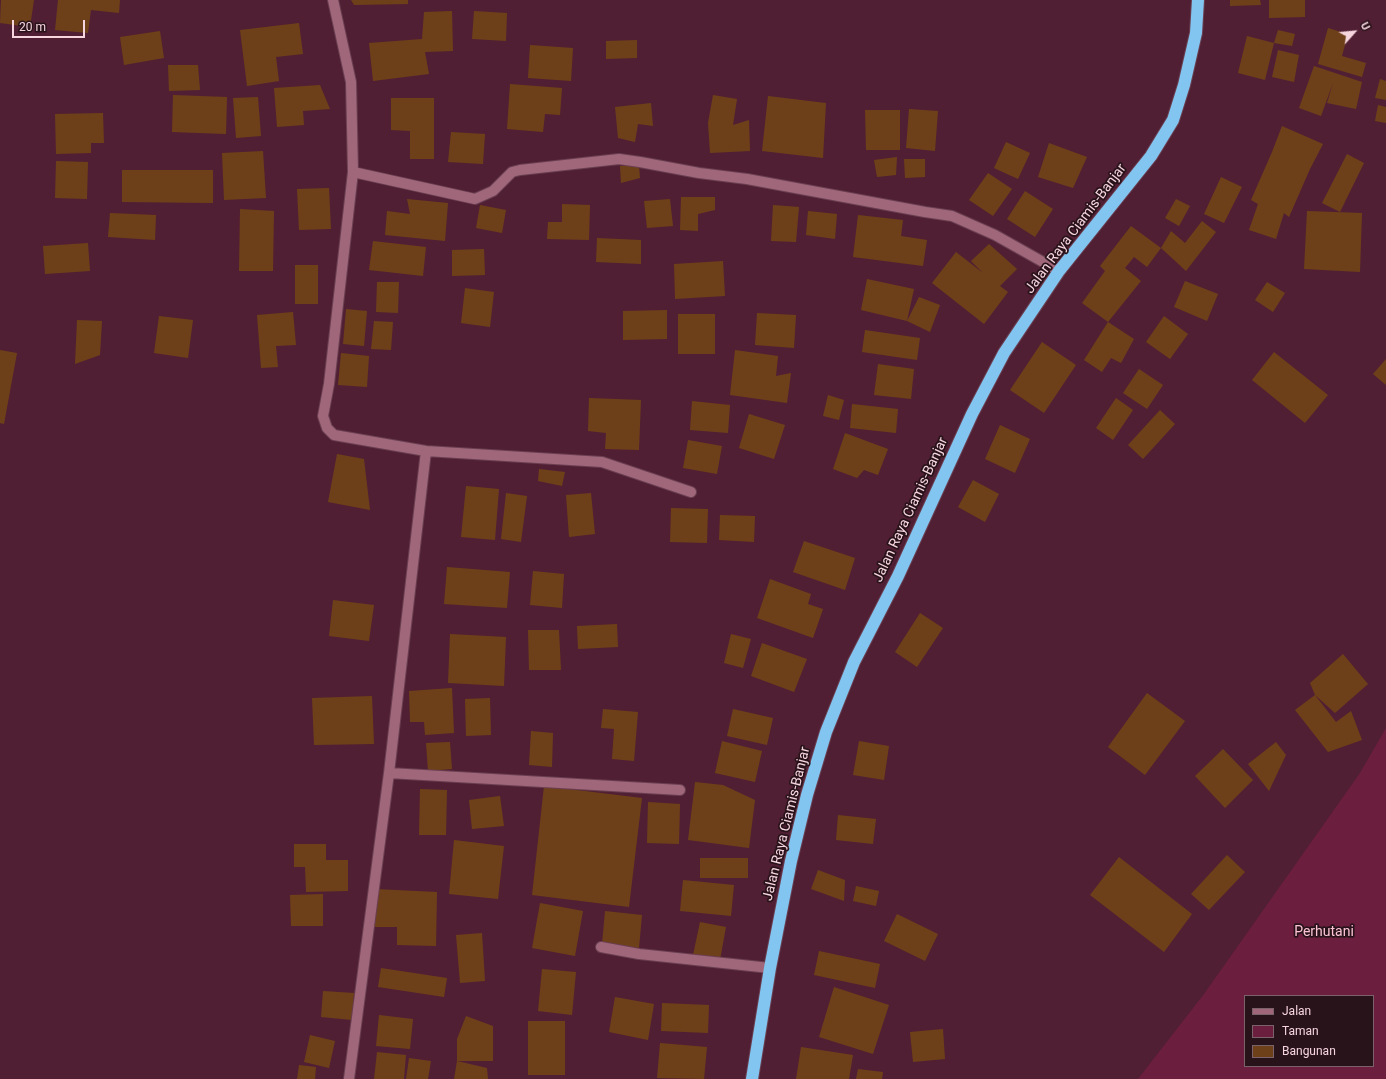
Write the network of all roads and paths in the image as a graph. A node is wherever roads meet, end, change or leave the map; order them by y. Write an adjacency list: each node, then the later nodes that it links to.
1 (333, 0): 3 (street)
2 (1198, 0): 4 (highway, Jalan Raya Ciamis-Banjar)
3 (353, 172): 4 (street); 5 (street)
4 (1059, 271): 10 (highway, Jalan Raya Ciamis-Banjar)
5 (426, 451): 6 (street); 7 (street)
6 (691, 492)
7 (389, 773): 8 (street); 11 (street)
8 (680, 790)
9 (601, 947): 10 (street)
10 (770, 968): 12 (highway, Jalan Raya Ciamis-Banjar)
11 (349, 1079)
12 (752, 1079)

